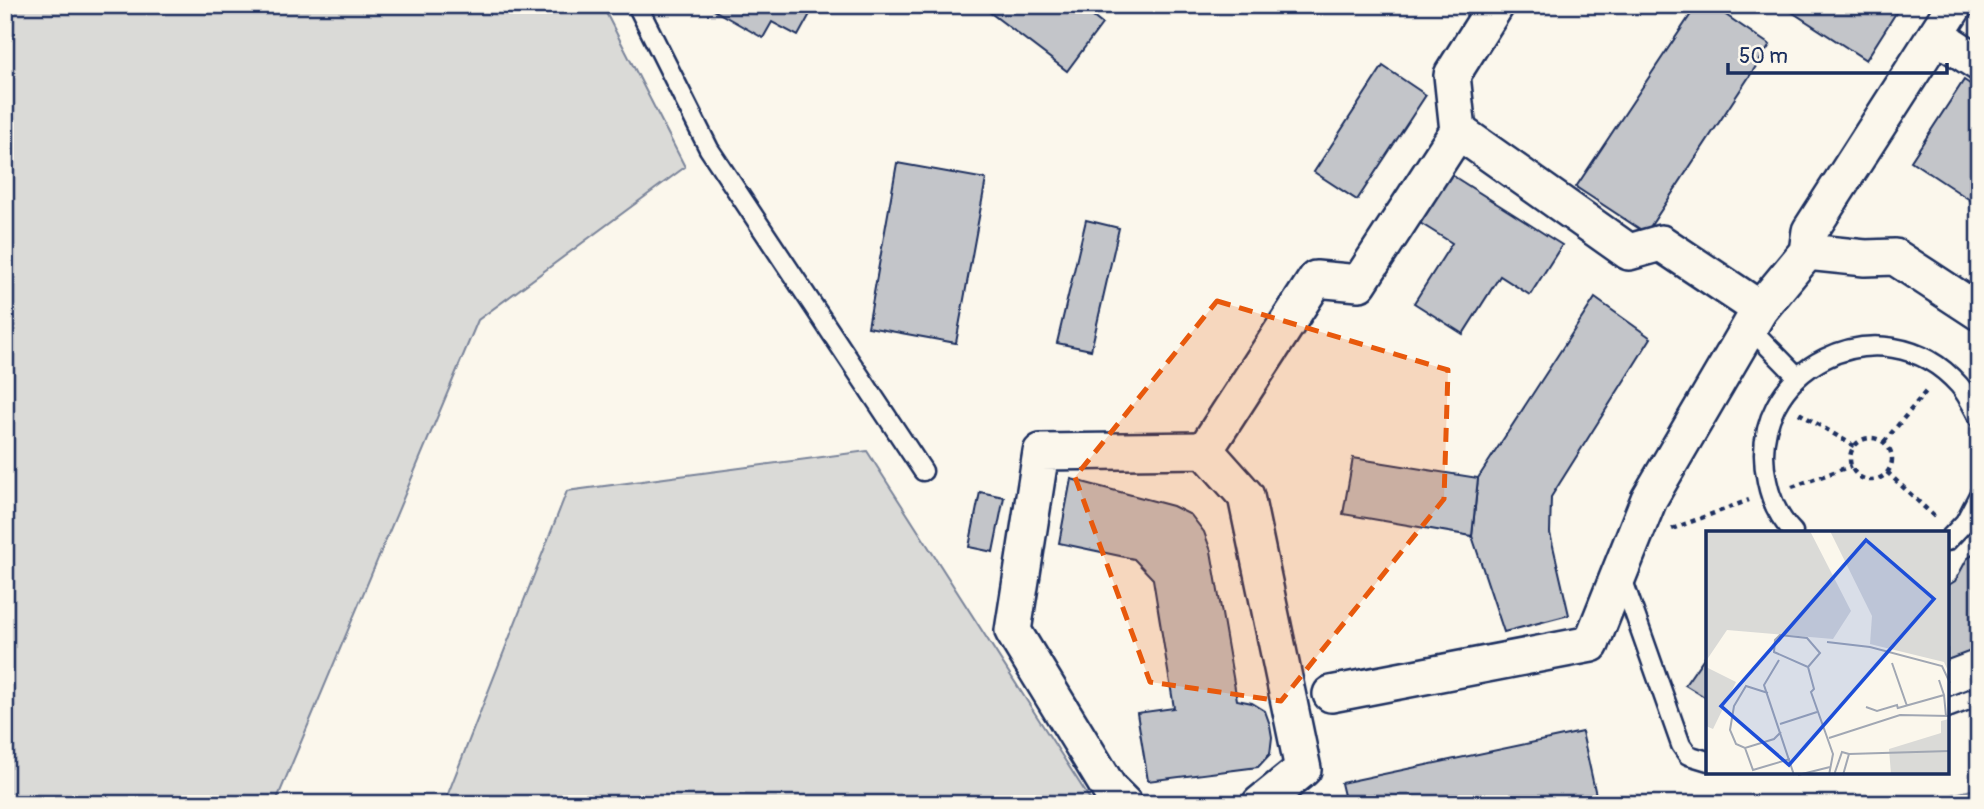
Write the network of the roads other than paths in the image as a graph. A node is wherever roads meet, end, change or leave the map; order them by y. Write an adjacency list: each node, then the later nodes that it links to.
1 (637, 5): 13 (lane)
2 (1496, 5): 6 (street)
3 (1955, 5): 4 (street)
4 (1936, 36): 5 (street); 7 (street)
5 (1979, 63)
6 (1458, 131): 9 (street); 12 (street)
7 (1807, 252): 8 (street); 9 (street)
8 (1979, 312)
9 (1755, 318): 10 (lane); 17 (street)
10 (1797, 376): 11 (lane); 15 (lane)
11 (1979, 418)
12 (1205, 450): 22 (street); 23 (street)
13 (923, 471)
14 (1979, 495): 16 (lane)
15 (1791, 531)
16 (1949, 531)
17 (1625, 558): 18 (street); 21 (lane)
18 (1331, 694)
19 (1979, 696): 20 (lane)
20 (1949, 707)
21 (1706, 761)
22 (1124, 804)
23 (1260, 804)

